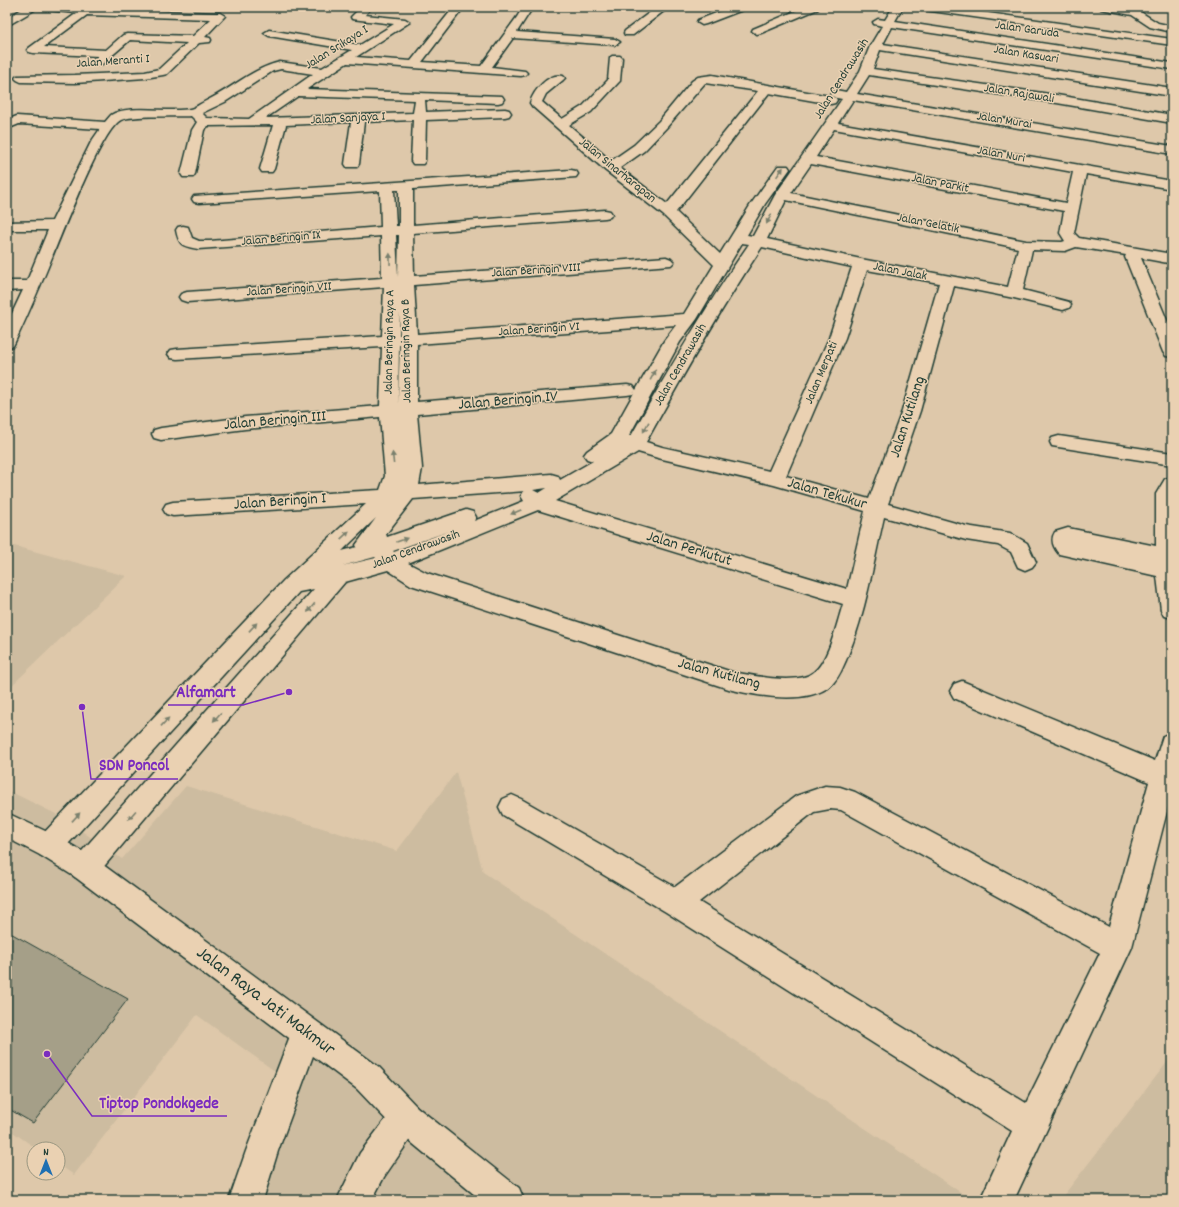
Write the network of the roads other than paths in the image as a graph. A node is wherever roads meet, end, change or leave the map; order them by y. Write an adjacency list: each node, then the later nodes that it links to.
1 (32, 7): 14 (street)
2 (40, 7): 12 (street, Jalan Meranti I)
3 (367, 7): 25 (street, Jalan Srikaya I)
4 (459, 7): 31 (street)
5 (528, 7): 20 (street)
6 (664, 7): 19 (street)
7 (740, 7): 13 (street)
8 (814, 7): 17 (street)
9 (893, 7): 15 (street, Jalan Cendrawasih)
10 (924, 7): 23 (street)
11 (1105, 7): 16 (street)
12 (85, 12): 21 (street, Jalan Meranti I); 26 (street)
13 (702, 22)
14 (7, 23)
15 (883, 23): 24 (street, Jalan Cendrawasih); 33 (street, Jalan Garuda)
16 (1172, 28)
17 (757, 31)
18 (269, 33): 25 (street)
19 (629, 34)
20 (510, 35): 22 (street); 34 (street)
21 (201, 40): 27 (street); 40 (street, Jalan Meranti I)
22 (615, 42)
23 (1172, 42)
24 (870, 45): 35 (street, Jalan Cendrawasih); 38 (street, Jalan Kasuari)
25 (360, 48): 30 (street, Jalan Srikaya I)
26 (39, 51): 27 (street); 40 (street, Jalan Meranti I)
27 (108, 53): 40 (street)
28 (290, 56): 32 (street)
29 (616, 58): 57 (street)
30 (345, 59): 31 (street); 36 (street, Jalan Srikaya I)
31 (414, 64): 34 (street)
32 (280, 65): 36 (street); 50 (street)
33 (1172, 66)
34 (484, 70): 37 (street)
35 (866, 71): 44 (street, Jalan Cendrawasih); 46 (street, Jalan Rajawali)
36 (324, 72): 42 (street, Jalan Srikaya I)
37 (521, 73)
38 (1050, 73): 43 (street, Jalan Kasuari); 46 (street)
39 (559, 78): 57 (street, Jalan Sinarharapan)
40 (82, 79)
41 (766, 88): 44 (street, Jalan Murai); 65 (street, Jalan Murai); 76 (street)
42 (296, 92): 45 (street); 55 (street, Jalan Srikaya I)
43 (1172, 92)
44 (840, 93): 52 (street, Jalan Cendrawasih); 53 (street, Jalan Murai)
45 (420, 97): 47 (street); 49 (street)
46 (1043, 97): 53 (street); 54 (street, Jalan Rajawali)
47 (498, 99)
48 (505, 113): 49 (street, Jalan Sanjaya I)
49 (419, 116): 51 (street, Jalan Sanjaya I); 63 (street)
50 (199, 117): 55 (street, Jalan Sanjaya I); 59 (street); 68 (street)
51 (358, 119): 56 (street, Jalan Sanjaya I); 64 (street)
52 (826, 119): 62 (street, Jalan Cendrawasih); 67 (street, Jalan Nuri)
53 (1034, 119): 60 (street, Jalan Murai)
54 (1172, 119)
55 (253, 122): 56 (street, Jalan Sanjaya I)
56 (280, 123): 66 (street)
57 (562, 124): 65 (street, Jalan Sinarharapan)
58 (7, 125): 59 (street)
59 (107, 126): 78 (street)
60 (1172, 150)
61 (790, 159): 82 (street, Jalan Cendrawasih, one-way to 61)
62 (808, 159): 73 (street, Jalan Cendrawasih); 75 (street, Jalan Parkit)
63 (418, 161)
64 (352, 164)
65 (612, 168): 76 (street, Jalan Sinarharapan)
66 (267, 169)
67 (1080, 170): 70 (street, Jalan Nuri); 75 (street)
68 (188, 174)
69 (571, 174): 71 (street)
70 (1172, 185)
71 (406, 186): 72 (street); 81 (street)
72 (387, 187): 74 (street); 81 (street, Jalan Beringin Raya A)
73 (782, 195): 83 (street, Jalan Cendrawasih, one-way to 83); 85 (street, Jalan Gelatik)
74 (199, 199)
75 (1072, 208): 84 (street)
76 (668, 212): 90 (street, Jalan Sinarharapan)
77 (605, 214): 81 (street)
78 (57, 225): 79 (street); 93 (street)
79 (7, 226)
80 (183, 230): 81 (street, Jalan Beringin IX)
81 (398, 230): 91 (street, Jalan Beringin Raya A)
82 (738, 237): 83 (street, Jalan Jalak); 90 (street, Jalan Cendrawasih)
83 (758, 242): 89 (street, Jalan Jalak); 90 (street, Jalan Cendrawasih)
84 (1074, 242): 85 (street, Jalan Gelatik); 87 (street)
85 (1026, 245): 95 (street)
86 (1133, 257): 102 (street)
87 (1170, 257)
88 (666, 262): 91 (street, Jalan Beringin VIII)
89 (861, 264): 92 (street, Jalan Jalak); 112 (street, Jalan Merpati)
90 (727, 268): 98 (street, Jalan Cendrawasih); 110 (street, Jalan Cendrawasih, one-way to 110)
91 (398, 281): 96 (street, Jalan Beringin VII); 99 (street, Jalan Beringin Raya B); 100 (street, Jalan Beringin Raya A)
92 (947, 281): 95 (street, Jalan Jalak); 118 (street, Jalan Kutilang)
93 (33, 285): 94 (street); 101 (street)
94 (7, 286)
95 (1014, 293): 97 (street, Jalan Jalak)
96 (187, 297)
97 (1063, 305)
98 (689, 319): 99 (street, Jalan Beringin VI); 108 (street, Jalan Cendrawasih, one-way to 98)
99 (409, 340): 100 (street, Jalan Beringin VI); 105 (street, Jalan Beringin Raya B)
100 (390, 341): 103 (street); 106 (street, Jalan Beringin Raya A)
101 (7, 342)
102 (1172, 352)
103 (177, 354)
104 (627, 390): 105 (street, Jalan Beringin IV)
105 (408, 410): 106 (street, Jalan Beringin IV); 115 (street, Jalan Beringin Raya B)
106 (389, 412): 107 (street, Jalan Beringin III); 116 (street, Jalan Beringin Raya A, one-way to 106)
107 (161, 434)
108 (618, 438): 110 (street, Jalan Tekukur); 113 (street, Jalan Cendrawasih)
109 (1059, 442): 111 (street)
110 (635, 445): 112 (street, Jalan Tekukur); 117 (street, Jalan Cendrawasih)
111 (1172, 459)
112 (775, 479): 118 (street, Jalan Tekukur)
113 (551, 481): 115 (street, Jalan Beringin I); 117 (street, Jalan Cendrawasih)
114 (1172, 484): 126 (street)
115 (408, 492): 116 (street, Jalan Beringin I); 120 (street, Jalan Cendrawasih)
116 (386, 496): 119 (street, Jalan Beringin I); 122 (street, Jalan Cendrawasih, one-way to 116)
117 (532, 498): 120 (street, Jalan Cendrawasih); 125 (street, Jalan Perkutut)
118 (876, 508): 121 (street, Jalan Tekukur); 125 (street, Jalan Kutilang)
119 (173, 509)
120 (376, 549): 122 (street, Jalan Cendrawasih); 123 (street, Jalan Cendrawasih); 123 (street, Jalan Cendrawasih); 125 (street, Jalan Kutilang)
121 (1025, 562)
122 (312, 567): 124 (street, Jalan Cendrawasih)
123 (337, 576): 124 (street, Jalan Cendrawasih); 133 (street, Jalan Cendrawasih, one-way to 133)
124 (292, 586): 132 (street, Jalan Cendrawasih, one-way to 124)
125 (856, 600)
126 (1172, 610)
127 (962, 691): 129 (street)
128 (1172, 743): 129 (street)
129 (1168, 779): 135 (street)
130 (512, 807): 134 (street)
131 (7, 825): 132 (street, Jalan Raya Jati Makmur)
132 (49, 846): 133 (street, Jalan Raya Jati Makmur)
133 (85, 868): 136 (street, Jalan Raya Jati Makmur)
134 (676, 903): 135 (street); 138 (street)
135 (1118, 947): 138 (street)
136 (306, 1034): 137 (street, Jalan Raya Jati Makmur); 139 (street)
137 (406, 1118): 140 (street); 141 (street, Jalan Raya Jati Makmur)
138 (1032, 1125): 142 (street)
139 (246, 1200)
140 (354, 1200)
141 (507, 1200)
142 (997, 1200)

